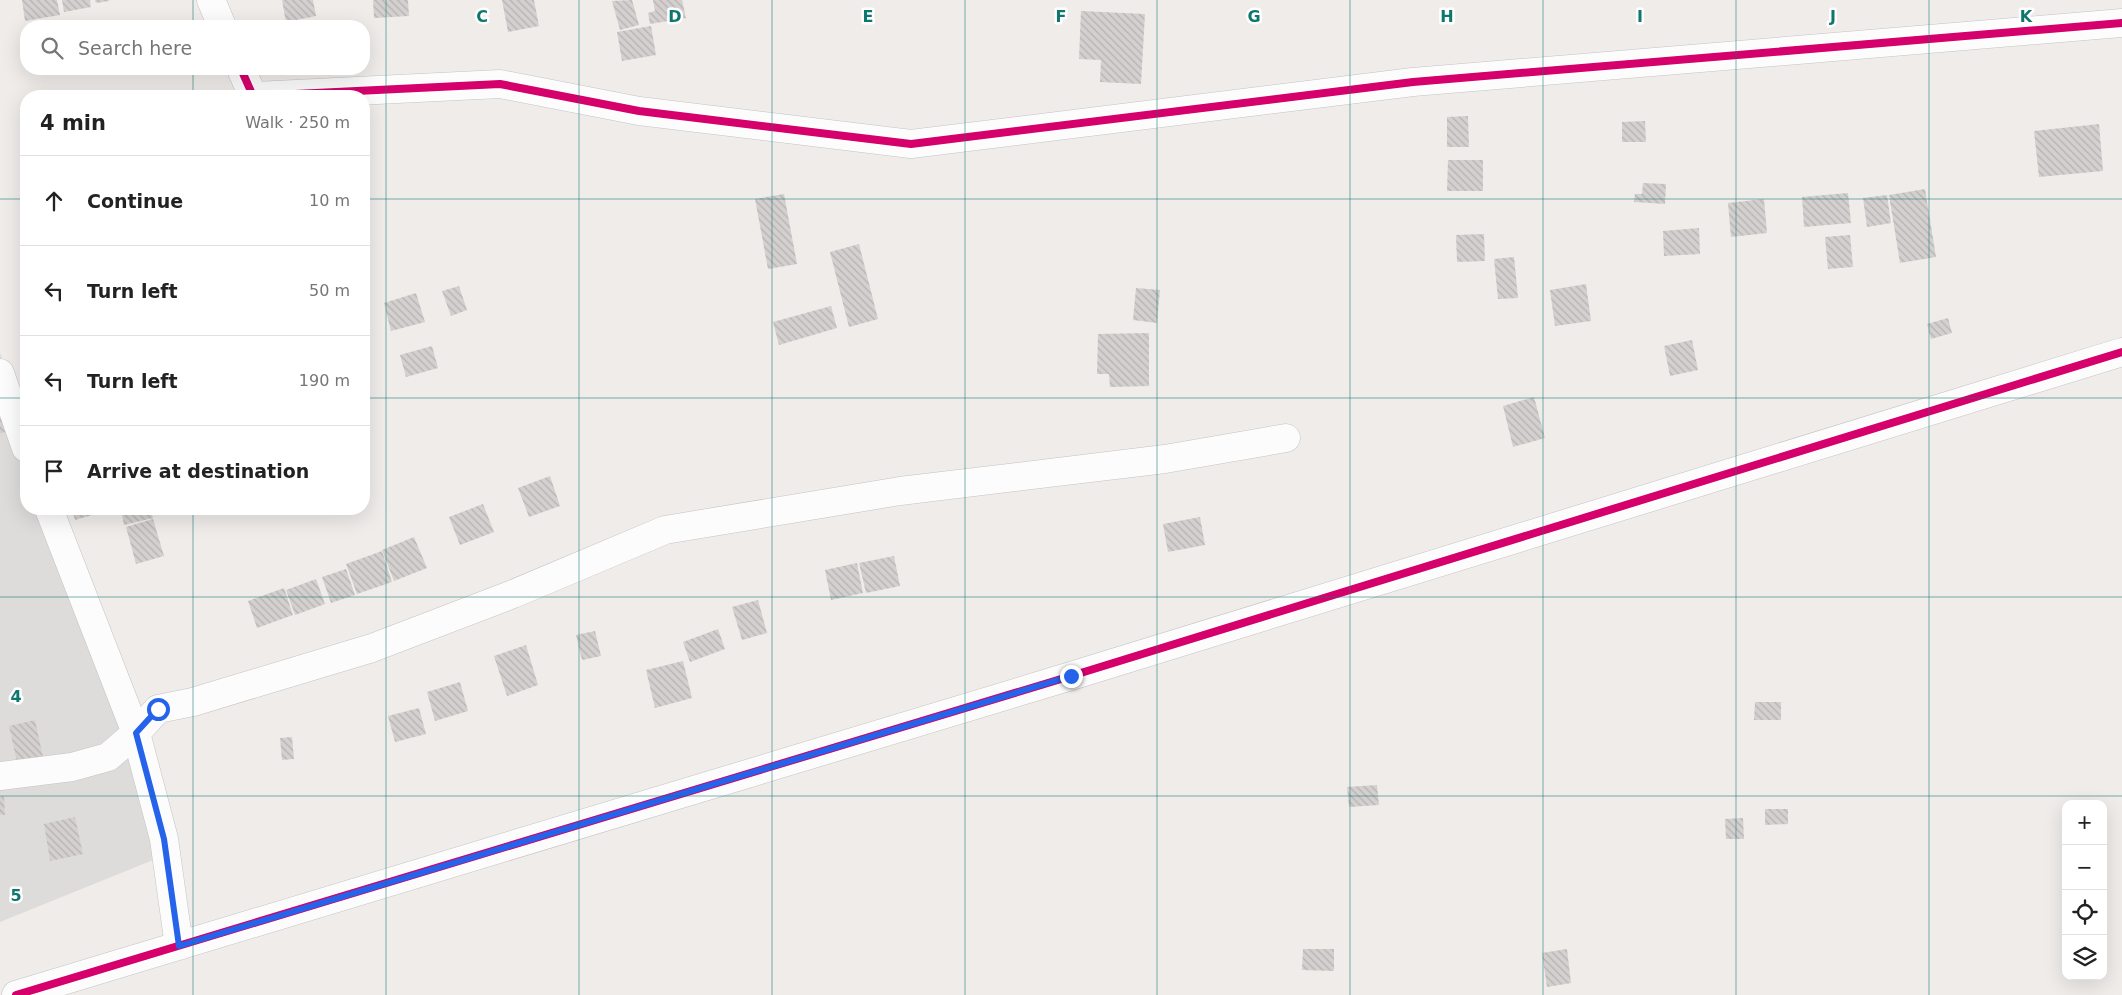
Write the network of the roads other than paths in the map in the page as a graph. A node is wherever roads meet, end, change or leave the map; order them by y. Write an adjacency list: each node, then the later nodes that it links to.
1 (211, 0): 2 (street)
2 (219, 20)
3 (2122, 23): 6 (street)
4 (244, 75): 5 (street)
5 (250, 90)
6 (370, 90)
7 (2122, 352): 14 (street)
8 (0, 373): 9 (street)
9 (20, 431)
10 (1286, 438): 12 (street)
11 (51, 515): 12 (street)
12 (136, 733): 13 (street); 14 (street)
13 (0, 776)
14 (179, 946): 15 (street)
15 (16, 995)

